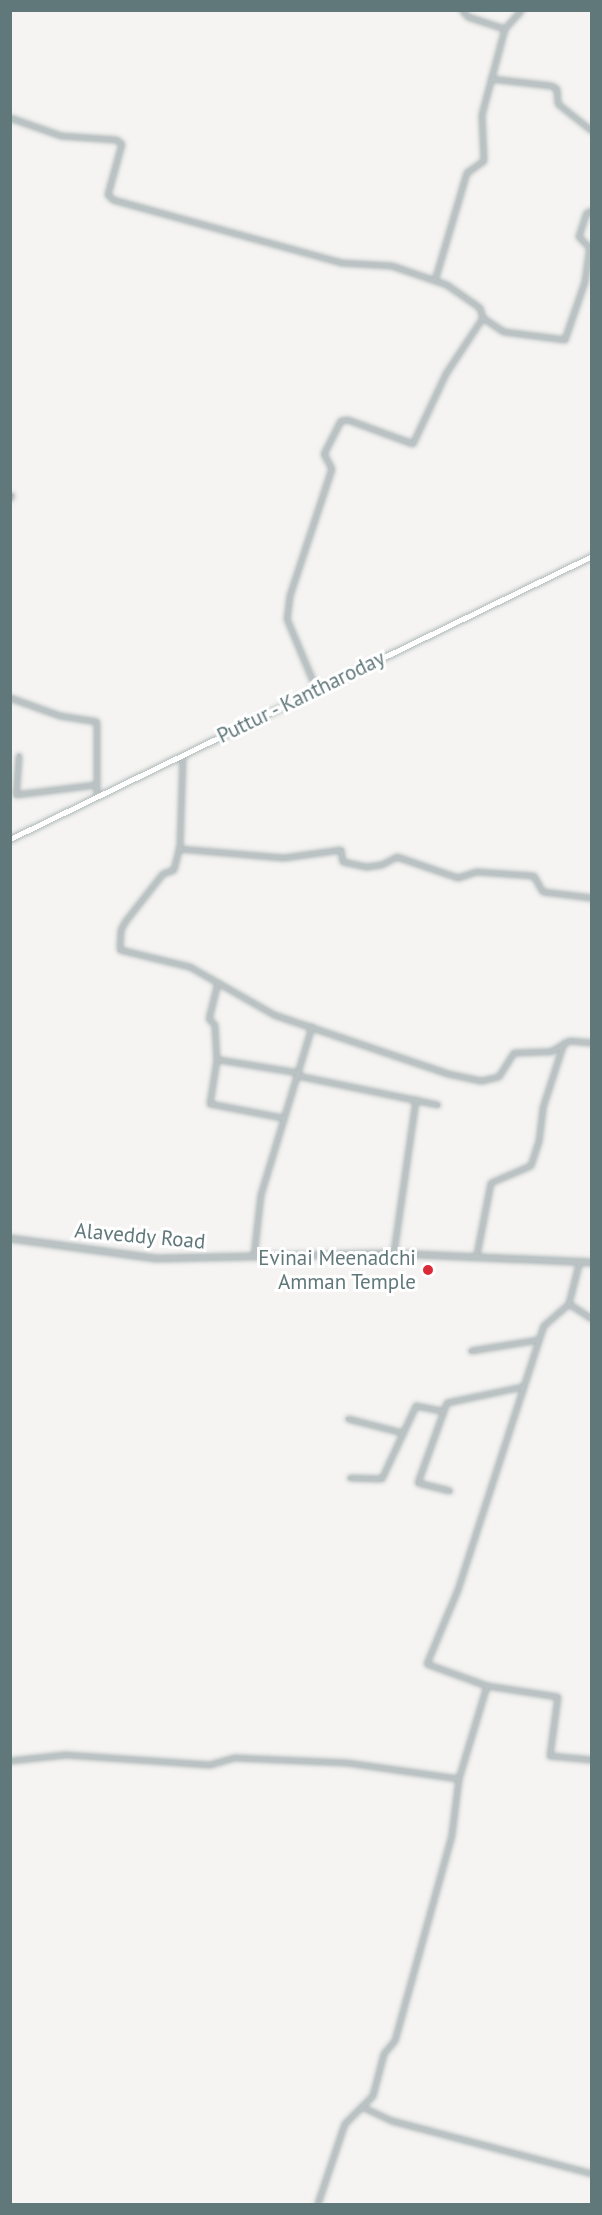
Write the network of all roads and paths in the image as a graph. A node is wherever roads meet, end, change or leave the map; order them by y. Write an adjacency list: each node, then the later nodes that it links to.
1 (462, 10): 3 (street)
2 (522, 10): 3 (street)
3 (505, 29): 4 (street)
4 (491, 79): 6 (street); 9 (street)
5 (10, 118): 9 (street)
6 (591, 131)
7 (591, 211): 8 (street)
8 (591, 250): 10 (street)
9 (435, 282): 10 (street)
10 (483, 318): 12 (street)
11 (591, 556): 12 (main road, Puttur - Kantharoday)
12 (316, 688): 15 (main road, Puttur - Kantharoday)
13 (10, 698): 16 (street)
14 (19, 756): 16 (street)
15 (183, 756): 17 (main road, Puttur - Kantharoday); 19 (street)
16 (96, 785): 17 (street)
17 (97, 797): 18 (main road, Puttur - Kantharoday)
18 (10, 839)
19 (179, 849): 20 (street); 21 (street)
20 (591, 898)
21 (218, 983): 22 (street); 29 (street)
22 (312, 1027): 23 (street); 26 (street)
23 (564, 1041): 24 (street); 32 (street)
24 (591, 1043)
25 (219, 1060): 26 (street)
26 (299, 1074): 27 (street); 29 (street)
27 (416, 1100): 28 (street); 31 (street)
28 (438, 1105)
29 (284, 1118): 33 (street)
30 (10, 1238): 33 (street, Alaveddy Road)
31 (394, 1253): 32 (street, Alaveddy Road); 33 (street, Alaveddy Road)
32 (477, 1255): 34 (street, Alaveddy Road)
33 (254, 1257)
34 (580, 1260): 35 (street, Alaveddy Road); 36 (street)
35 (591, 1262)
36 (569, 1304): 37 (street); 38 (street)
37 (591, 1319)
38 (539, 1340): 39 (street); 40 (street)
39 (471, 1351)
40 (523, 1387): 41 (street); 46 (street)
41 (442, 1410): 43 (street); 45 (street)
42 (348, 1419): 43 (street)
43 (403, 1433): 44 (street)
44 (350, 1478)
45 (450, 1491)
46 (487, 1686): 47 (street); 49 (street)
47 (591, 1760)
48 (10, 1761): 49 (street)
49 (459, 1779): 50 (street)
50 (362, 2107): 51 (street); 52 (street)
51 (591, 2174)
52 (318, 2205)

